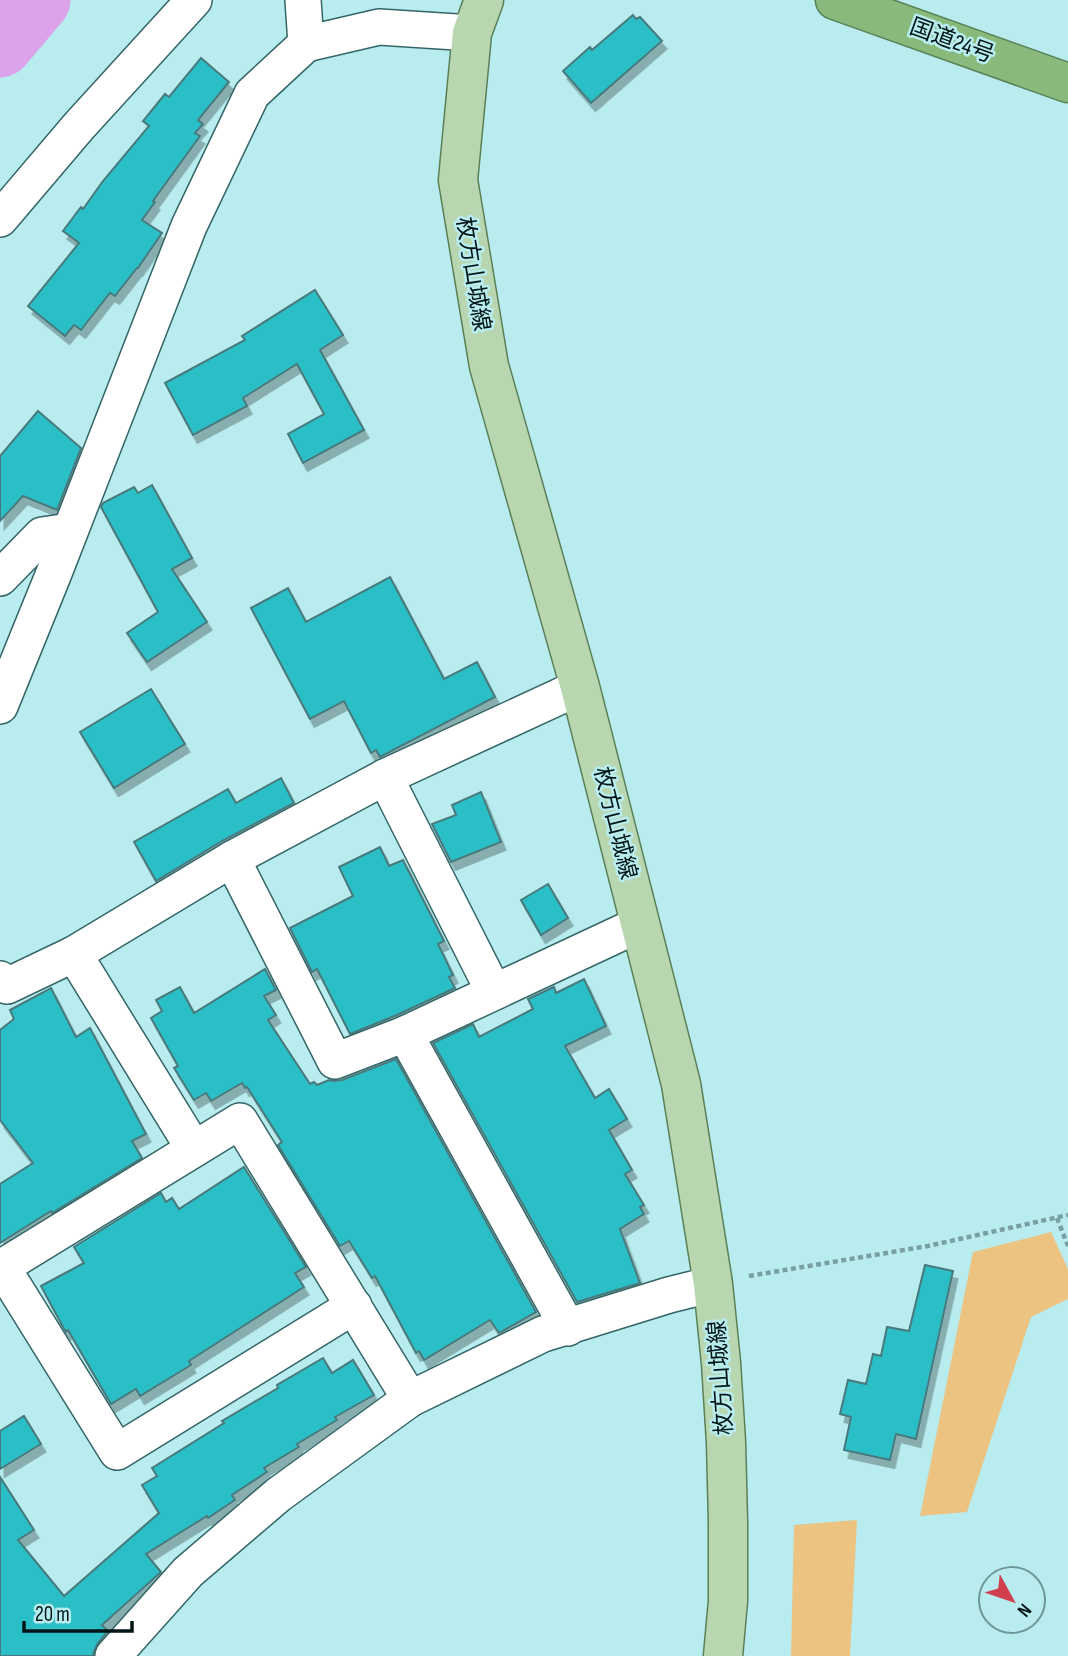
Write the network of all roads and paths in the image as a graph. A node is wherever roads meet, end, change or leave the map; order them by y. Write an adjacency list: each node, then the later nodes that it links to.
1 (194, 0): 7 (street)
2 (303, 0): 5 (street)
3 (835, 0): 6 (highway, 国道24号)
4 (478, 16): 5 (street); 10 (main road, 枚方山城線)
5 (306, 44): 8 (street)
6 (1068, 83)
7 (0, 219)
8 (70, 531): 9 (street); 11 (street)
9 (0, 578)
10 (580, 687): 12 (street); 14 (main road, 枚方山城線)
11 (0, 706)
12 (385, 777): 13 (street); 17 (street)
13 (232, 859): 15 (street); 18 (street)
14 (640, 924): 17 (street); 23 (main road, 枚方山城線)
15 (74, 954): 16 (street); 19 (street)
16 (0, 979)
17 (494, 992): 18 (street)
18 (405, 1034): 25 (street)
19 (194, 1149): 24 (street); 24 (street)
20 (1068, 1215): 21 (path)
21 (1057, 1218): 22 (path); 23 (path)
22 (1068, 1246)
23 (713, 1284): 25 (street); 28 (main road, 枚方山城線)
24 (354, 1306): 26 (street)
25 (568, 1328): 26 (street)
26 (410, 1399): 27 (street)
27 (113, 1656)
28 (723, 1656)

